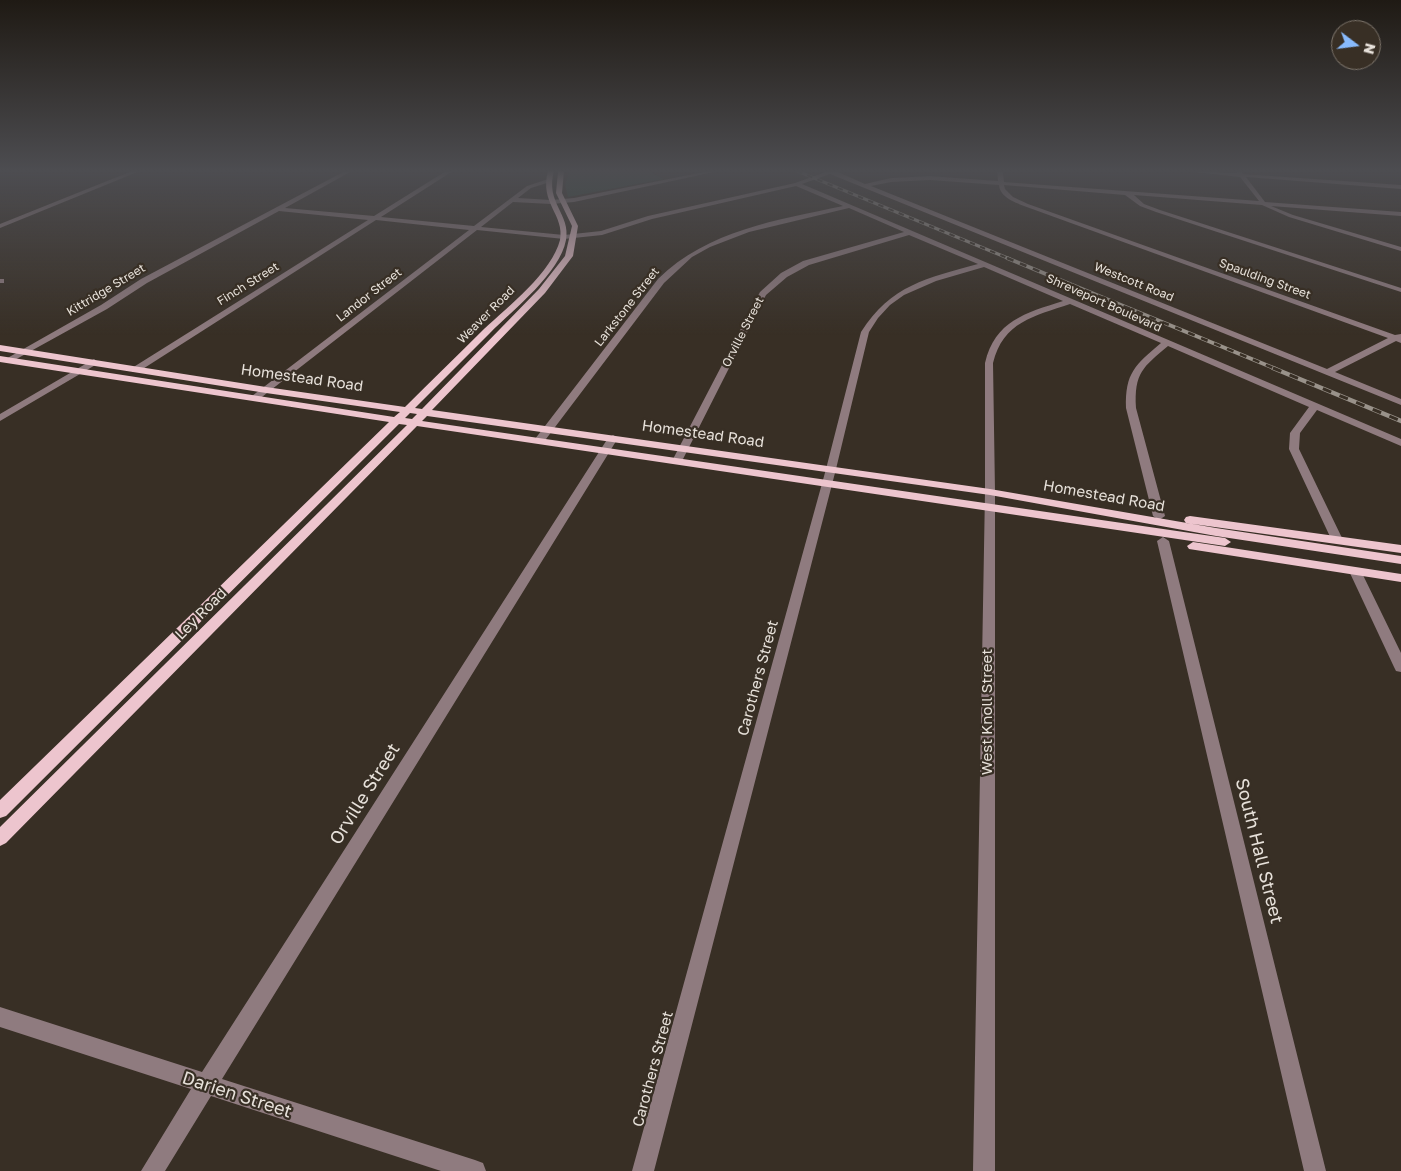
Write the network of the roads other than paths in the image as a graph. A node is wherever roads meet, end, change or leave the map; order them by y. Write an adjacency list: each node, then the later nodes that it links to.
1 (248, 226): 29 (street, Kittridge Street)
2 (362, 226): 32 (street, Finch Street)
3 (444, 226): 14 (street)
4 (479, 226): 14 (street, Landor Street)
5 (564, 226): 18 (main road)
6 (575, 226): 17 (main road)
7 (624, 226): 16 (street)
8 (775, 226): 43 (street, Larkstone Street)
9 (896, 226): 15 (street, Shreveport Boulevard)
10 (964, 226): 34 (street, Westcott Road)
11 (1084, 226): 26 (street, Spaulding Street)
12 (1203, 226): 22 (street)
13 (1323, 226): 19 (street)
14 (475, 229): 18 (street); 35 (street, Landor Street)
15 (911, 232): 21 (street, Shreveport Boulevard); 47 (street, Orville Street)
16 (602, 233): 17 (street); 20 (street)
17 (574, 236): 18 (street); 20 (main road, Weaver Road)
18 (564, 237): 24 (main road, Weaver Road)
19 (1401, 249)
20 (571, 250): 25 (main road, Weaver Road)
21 (986, 264): 23 (street, Shreveport Boulevard); 49 (street, Carothers Street)
22 (1401, 290)
23 (1070, 301): 27 (street, Shreveport Boulevard); 51 (street, West Knoll Street)
24 (517, 302): 25 (main road); 40 (main road, Weaver Road)
25 (529, 304): 39 (main road, Weaver Road)
26 (1399, 337): 34 (street)
27 (1166, 343): 38 (street, Shreveport Boulevard); 53 (street)
28 (0, 348): 29 (main road, Homestead Road)
29 (24, 352): 30 (street, Kittridge Street); 31 (main road, Homestead Road)
30 (4, 360): 33 (main road, Homestead Road)
31 (94, 362): 32 (main road, Homestead Road); 33 (street)
32 (135, 370): 35 (main road, Homestead Road)
33 (80, 371): 36 (main road, Homestead Road); 41 (street)
34 (1328, 372): 37 (street, Westcott Road)
35 (266, 390): 36 (street, Landor Street); 40 (main road, Homestead Road)
36 (255, 398): 42 (main road, Homestead Road)
37 (1401, 402)
38 (1315, 406): 45 (street, Shreveport Boulevard); 55 (street)
39 (424, 412): 40 (main road, Ley Road); 43 (main road, Homestead Road)
40 (411, 416): 42 (main road, Homestead Road); 44 (main road, Homestead Road); 58 (main road, Ley Road)
41 (0, 418)
42 (398, 420): 57 (main road, Ley Road)
43 (548, 430): 44 (street, Larkstone Street); 46 (main road, Homestead Road)
44 (539, 441): 46 (main road, Homestead Road)
45 (1401, 443)
46 (609, 444): 47 (main road, Homestead Road); 48 (main road, Homestead Road); 72 (street, Orville Street)
47 (686, 448): 48 (street, Orville Street); 49 (main road, Homestead Road)
48 (677, 461): 50 (main road, Homestead Road)
49 (831, 469): 50 (street, Carothers Street); 51 (main road, Homestead Road)
50 (826, 484): 51 (main road, Homestead Road); 75 (street, Carothers Street)
51 (989, 501): 52 (main road, Homestead Road); 54 (main road, Homestead Road); 76 (street, West Knoll Street)
52 (1073, 508): 53 (main road); 60 (main road, Homestead Road)
53 (1159, 516): 55 (main road)
54 (1073, 521): 56 (main road); 61 (main road, Homestead Road)
55 (1337, 540): 59 (main road)
56 (1163, 541): 62 (main road); 77 (street, South Hall Street)
57 (272, 543): 58 (main road); 64 (main road, Ley Road)
58 (289, 548): 65 (main road, Ley Road)
59 (1401, 549)
60 (1401, 560)
61 (1401, 569)
62 (1355, 571): 63 (main road); 66 (street)
63 (1401, 578)
64 (176, 637): 65 (main road); 67 (main road, Ley Road)
65 (195, 642): 68 (main road, Ley Road)
66 (1401, 667)
67 (61, 750): 68 (main road); 69 (main road, Ley Road)
68 (81, 757): 70 (main road, Ley Road)
69 (0, 810)
70 (0, 838)
71 (0, 1017): 72 (street, Darien Street)
72 (206, 1085): 73 (street, Orville Street); 74 (street, Darien Street)
73 (152, 1171)
74 (475, 1171)
75 (643, 1171)
76 (984, 1171)
77 (1315, 1171)

